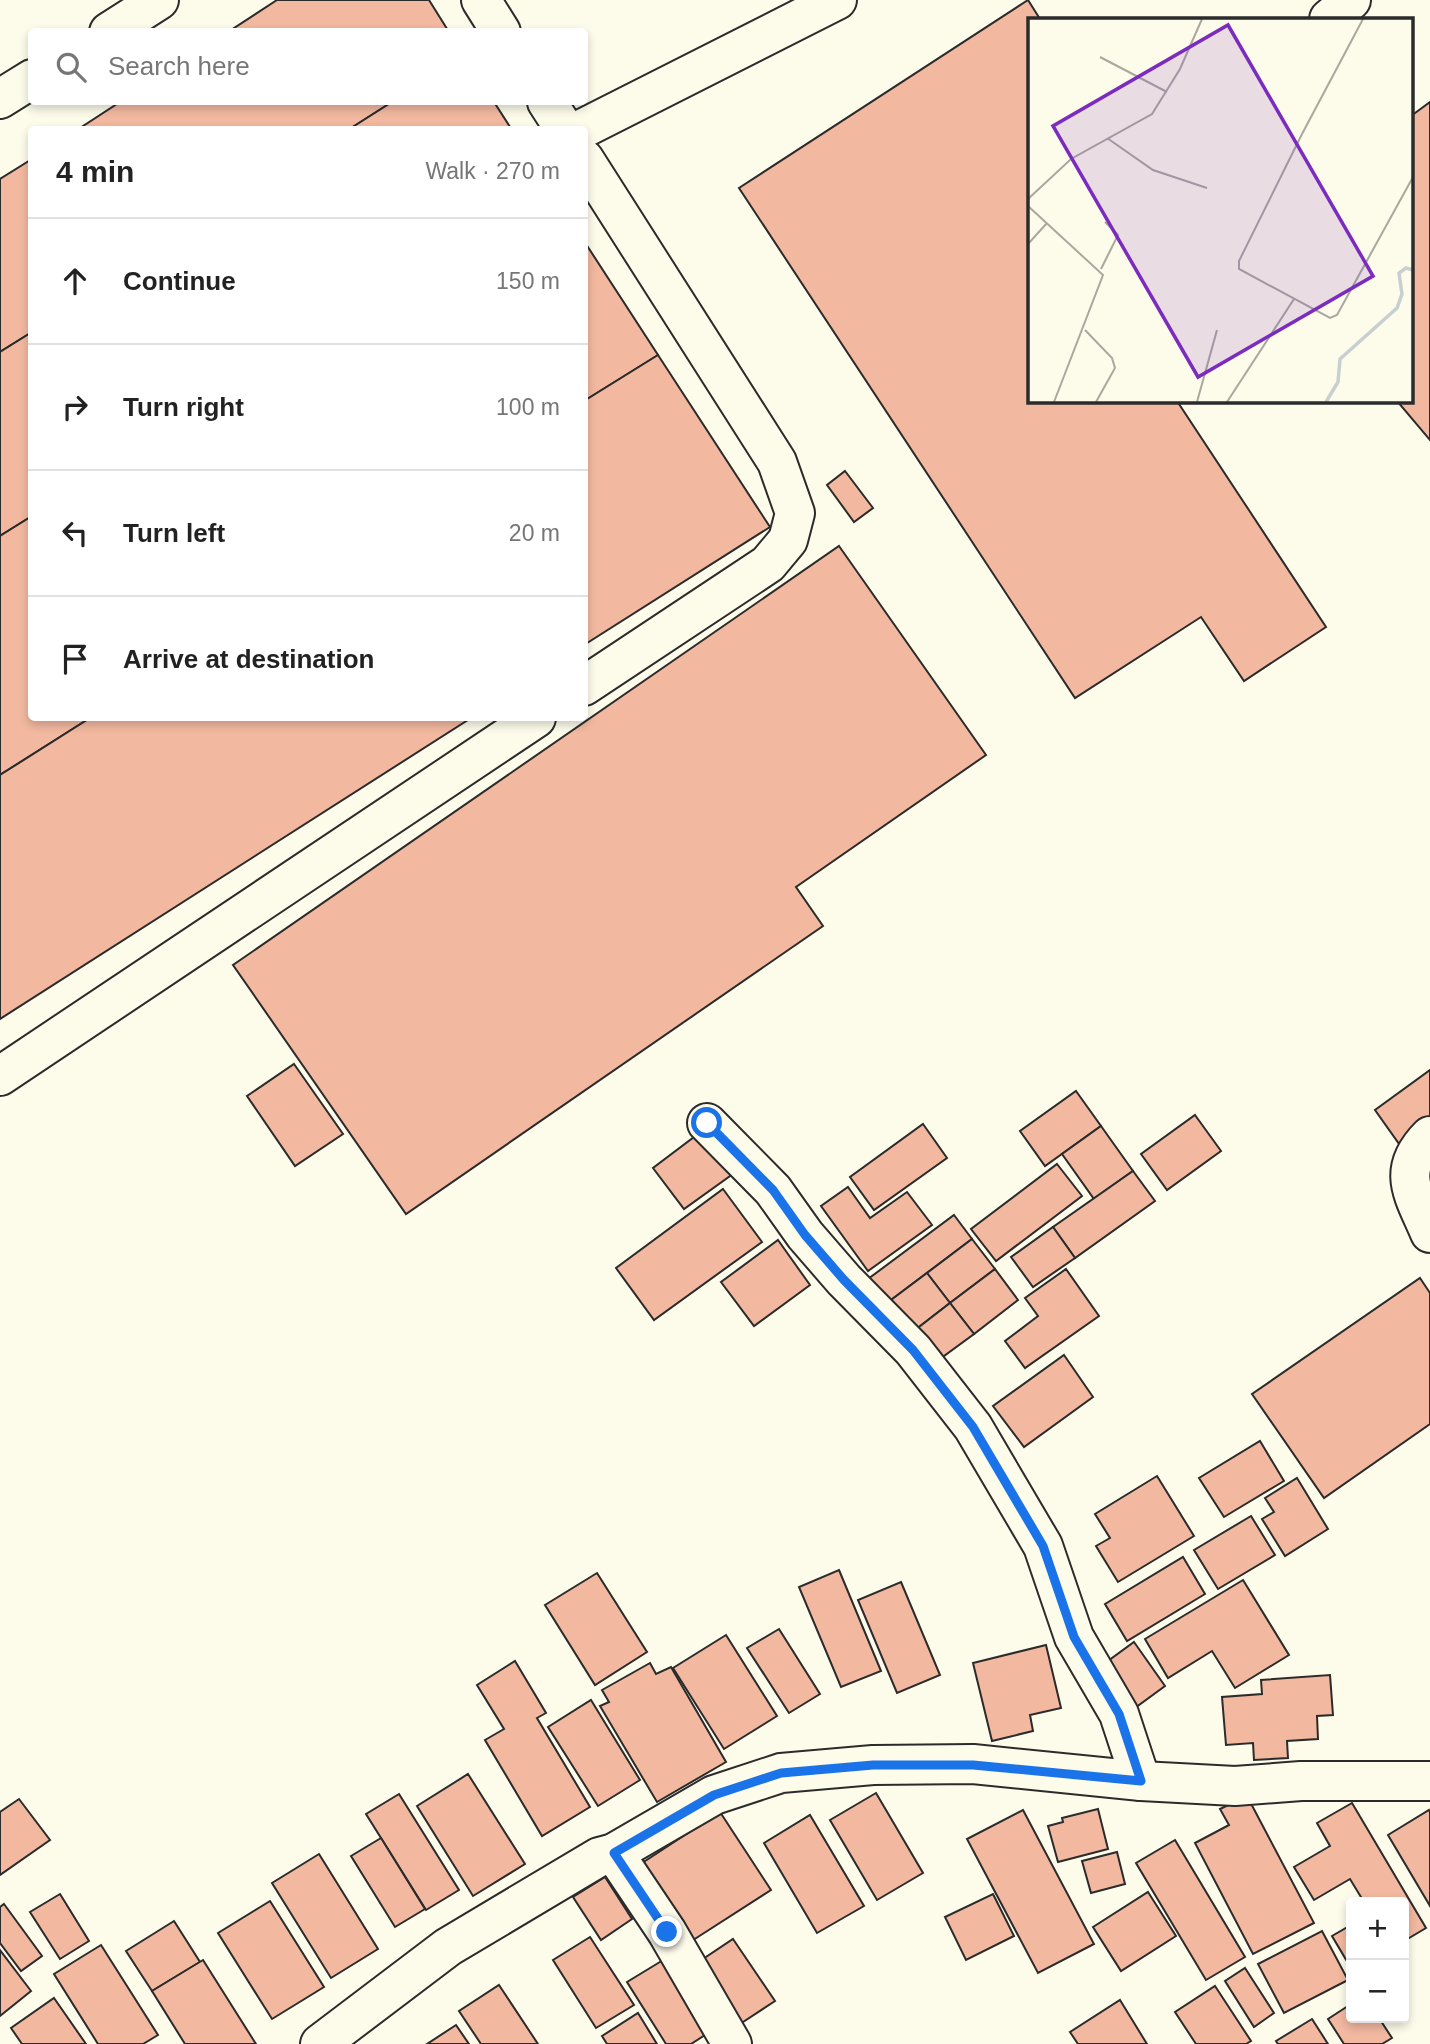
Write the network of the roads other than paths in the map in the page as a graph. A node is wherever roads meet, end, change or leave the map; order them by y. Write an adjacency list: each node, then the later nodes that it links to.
1 (159, 0): 6 (street)
2 (481, 0): 7 (street)
3 (836, 0): 12 (street)
4 (1351, 0): 5 (street)
5 (1330, 18)
6 (114, 28)
7 (499, 28)
8 (28, 82): 9 (street)
9 (0, 99)
10 (549, 105): 11 (street)
11 (562, 126)
12 (588, 126)
13 (588, 165): 14 (street)
14 (588, 683)
15 (532, 721): 16 (street)
16 (0, 1076)
17 (707, 1123): 20 (street)
18 (1430, 1136): 19 (street)
19 (1430, 1233)
20 (1141, 1781): 21 (street); 22 (street)
21 (1430, 1781)
22 (614, 1853): 23 (street); 24 (street)
23 (320, 2044)
24 (732, 2044)

